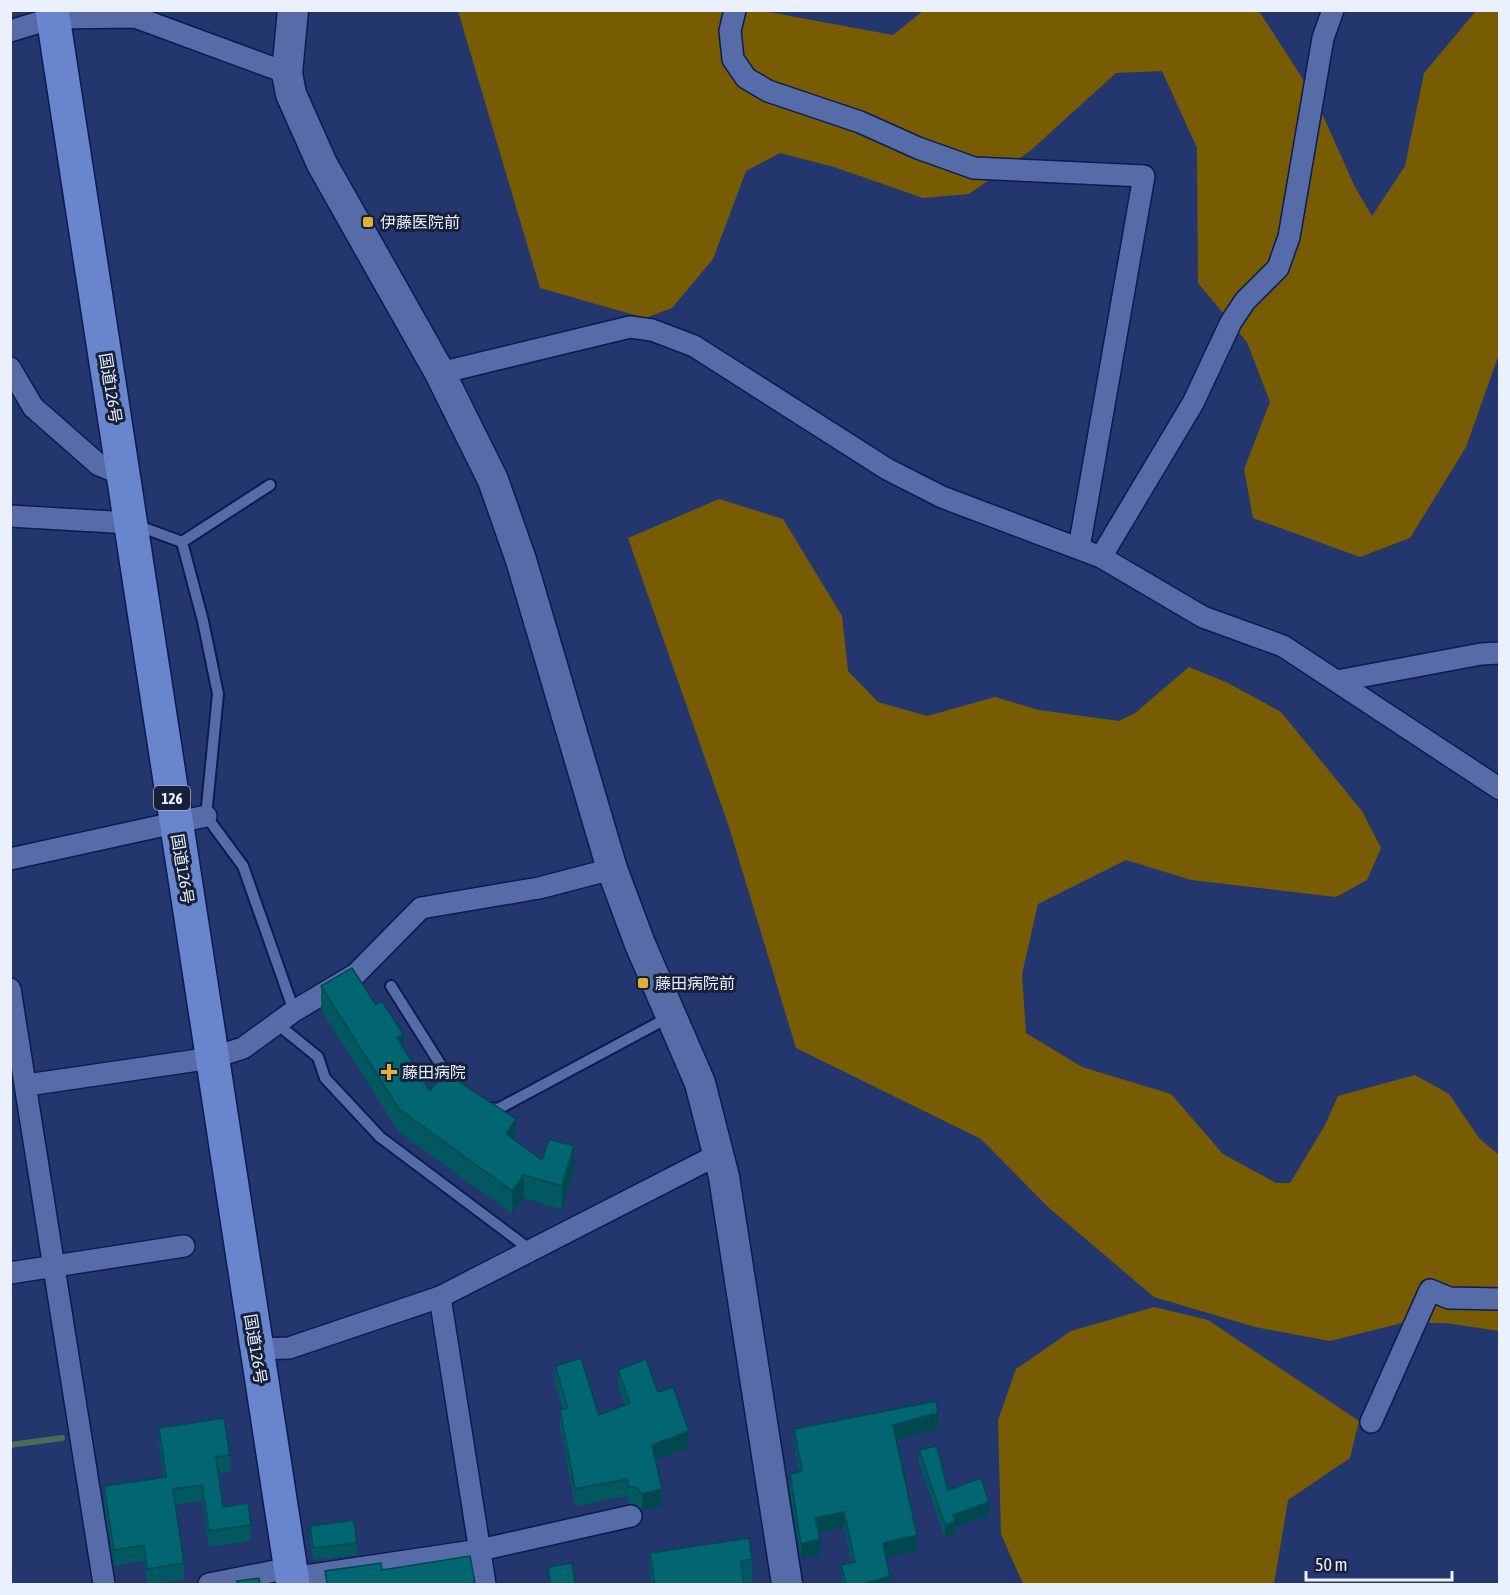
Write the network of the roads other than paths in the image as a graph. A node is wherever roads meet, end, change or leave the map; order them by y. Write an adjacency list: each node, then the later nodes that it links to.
1 (293, 10): 6 (street)
2 (735, 10): 14 (street)
3 (1333, 10): 15 (street)
4 (52, 14): 5 (street); 6 (street); 9 (highway, 国道126号 / 126)
5 (10, 31)
6 (286, 73): 8 (street)
7 (10, 368): 9 (street)
8 (440, 373): 14 (street); 21 (street)
9 (124, 475): 12 (highway, 国道126号 / 126)
10 (270, 485): 13 (lane)
11 (10, 516): 12 (street)
12 (130, 523): 13 (lane); 19 (highway, 国道126号 / 126)
13 (182, 542): 19 (lane)
14 (1079, 548): 15 (street)
15 (1101, 557): 17 (street)
16 (1500, 653): 17 (street)
17 (1337, 681): 18 (street)
18 (1500, 789)
19 (191, 820): 20 (street); 24 (lane); 27 (highway, 国道126号 / 126)
20 (10, 859)
21 (612, 868): 24 (street); 25 (street)
22 (391, 986): 25 (lane)
23 (10, 989): 28 (street)
24 (294, 1011): 26 (street)
25 (671, 1016): 29 (street)
26 (275, 1023): 27 (street); 31 (lane)
27 (212, 1058): 28 (street); 36 (highway, 国道126号 / 126)
28 (27, 1085): 32 (street)
29 (718, 1154): 31 (street); 44 (street)
30 (183, 1246): 32 (street)
31 (532, 1251): 34 (street)
32 (53, 1267): 33 (street); 41 (street)
33 (10, 1273)
34 (440, 1297): 36 (street); 39 (street)
35 (1500, 1299): 37 (street)
36 (256, 1349): 40 (highway, 国道126号 / 126)
37 (1371, 1422)
38 (631, 1516): 39 (street)
39 (480, 1550): 40 (street); 43 (street)
40 (292, 1577): 42 (street)
41 (104, 1584)
42 (209, 1584)
43 (485, 1584)
44 (787, 1584)

